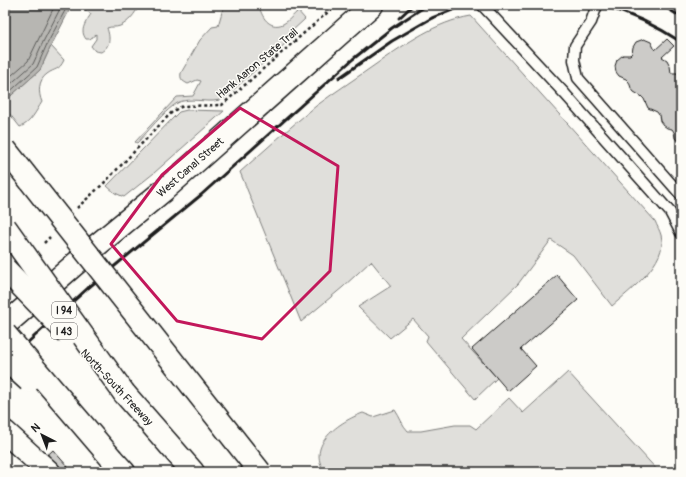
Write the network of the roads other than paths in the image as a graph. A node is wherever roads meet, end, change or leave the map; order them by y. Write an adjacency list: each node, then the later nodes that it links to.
1 (372, 5): 9 (main road, West Canal Street)
2 (482, 5): 7 (lane)
3 (597, 5): 5 (lane)
4 (5, 150): 17 (main road, bridge)
5 (681, 195)
6 (5, 227): 12 (main road, I 94, bridge)
7 (681, 233)
8 (5, 268): 12 (main road, North-South Freeway / I 43, bridge)
9 (5, 325)
10 (5, 334): 14 (main road, bridge)
11 (5, 359): 14 (main road, bridge)
12 (124, 393): 16 (main road, North-South Freeway / I 43)
13 (5, 432): 15 (main road)
14 (118, 465)
15 (49, 472)
16 (193, 472)
17 (260, 472)

